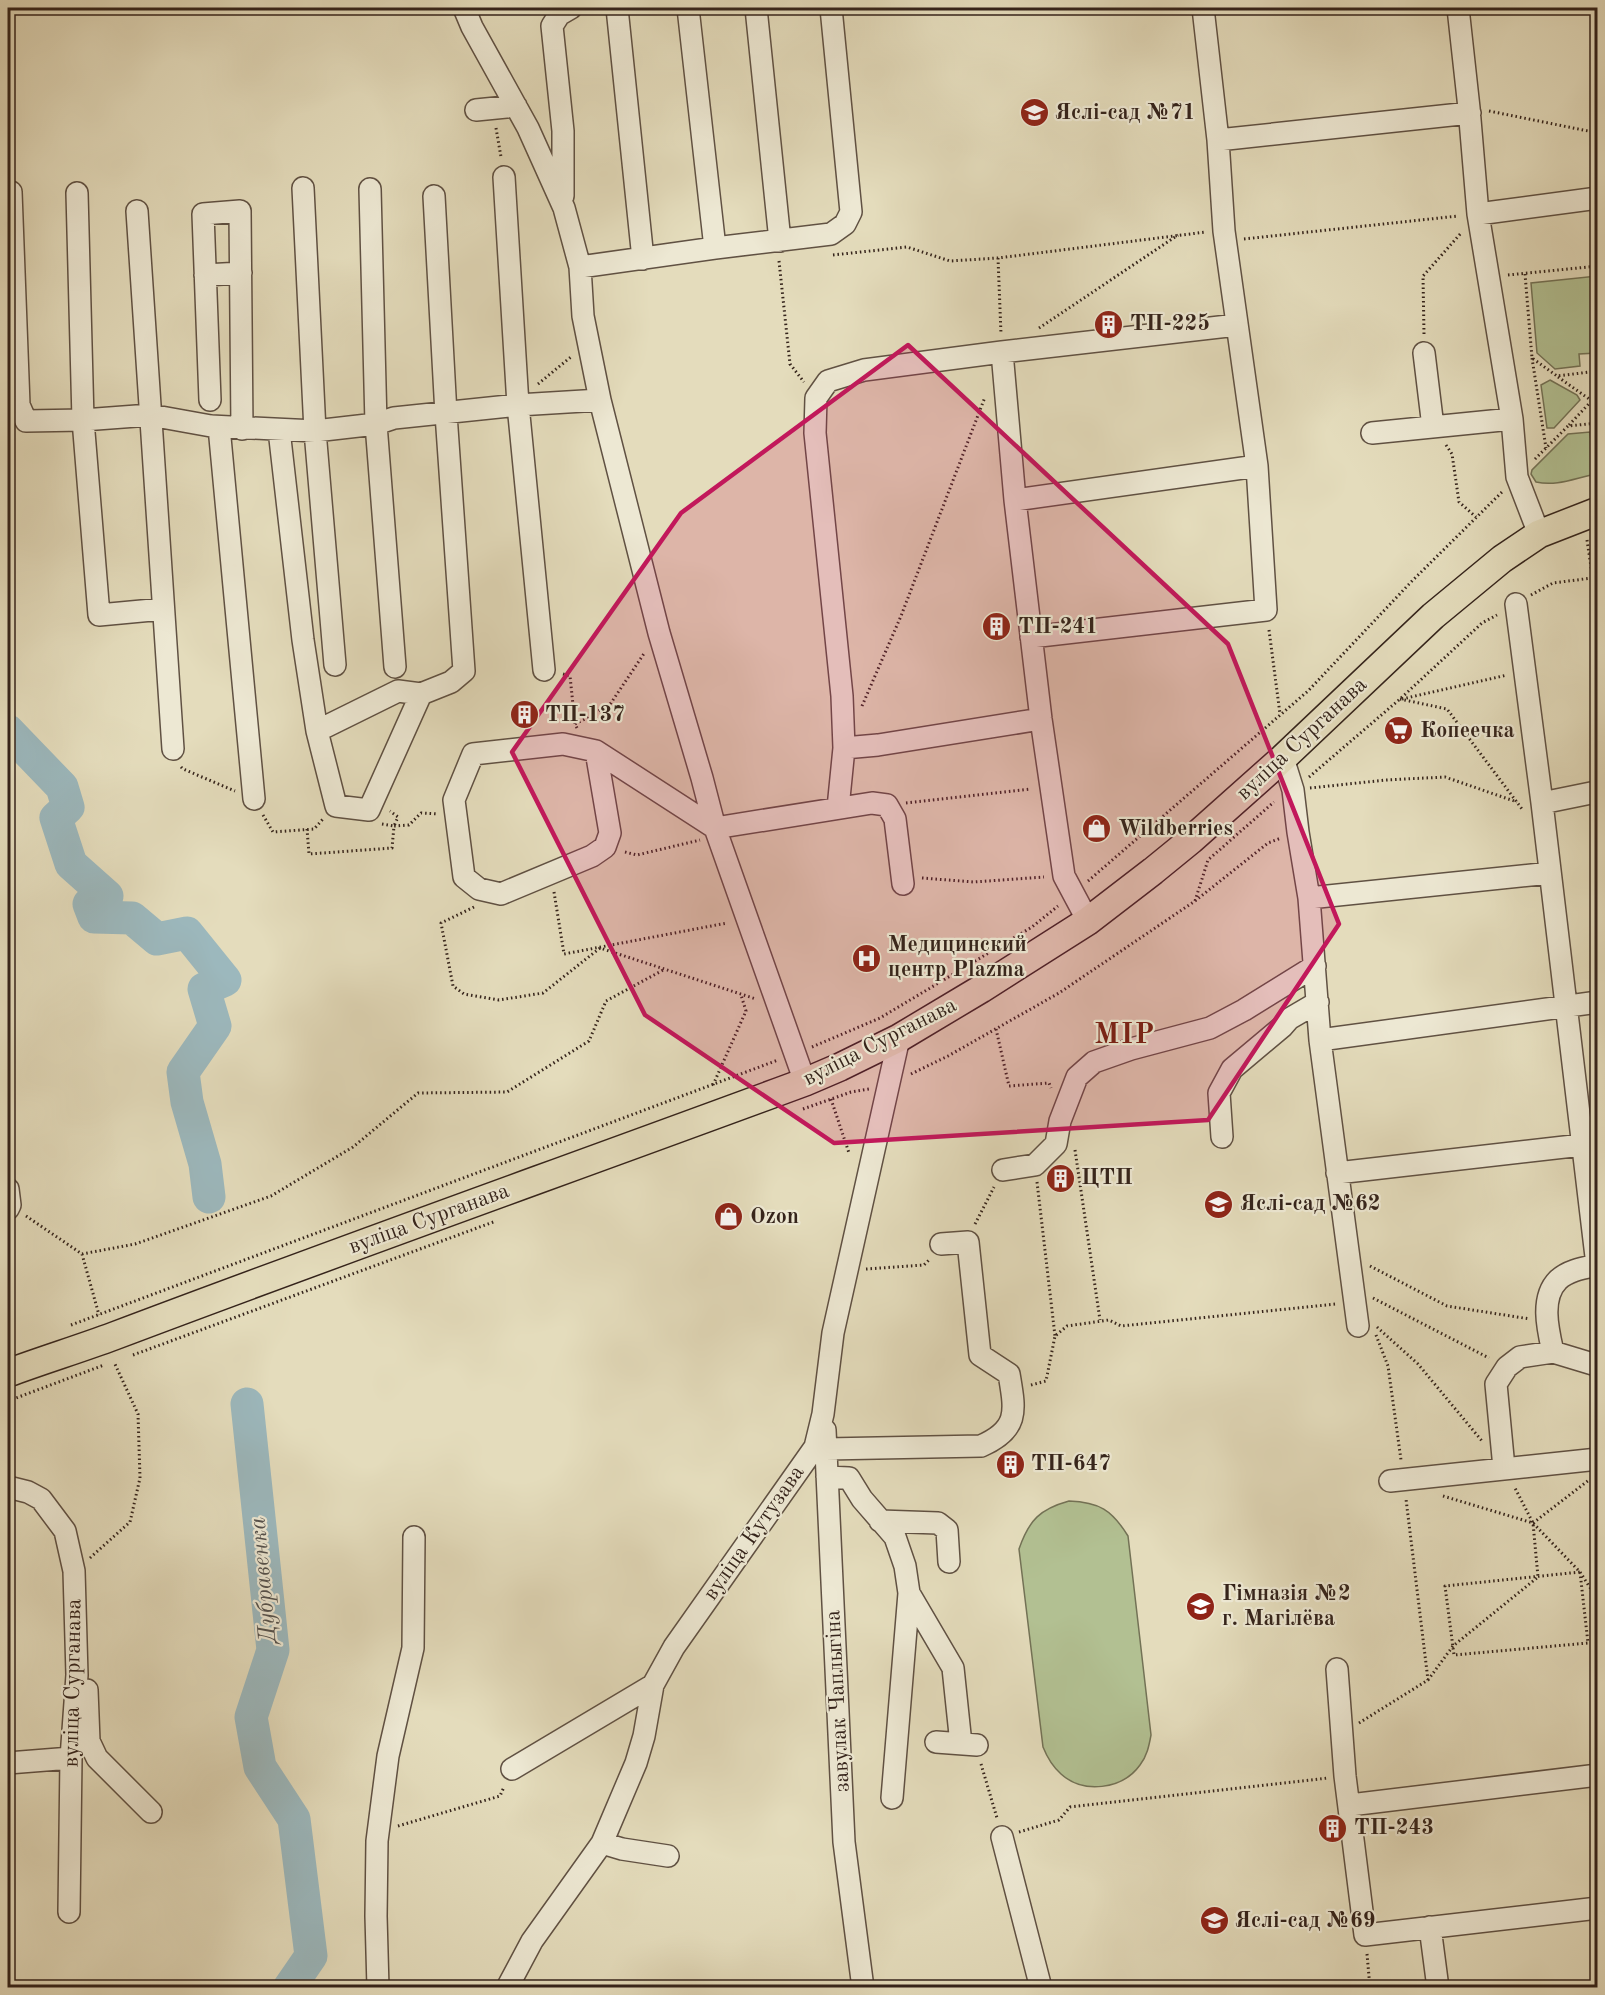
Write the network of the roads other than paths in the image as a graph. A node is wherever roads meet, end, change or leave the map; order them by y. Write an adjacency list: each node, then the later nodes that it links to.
1 (464, 8): 9 (street)
2 (571, 8): 20 (street)
3 (617, 8): 25 (street)
4 (688, 8): 23 (street)
5 (756, 8): 24 (street)
6 (831, 8): 24 (street)
7 (1203, 8): 12 (street)
8 (1458, 8): 11 (street)
9 (516, 106): 10 (street); 20 (street)
10 (484, 109)
11 (1469, 111): 12 (street); 22 (street)
12 (1218, 140): 29 (street)
13 (504, 177): 36 (street)
14 (303, 188): 46 (street)
15 (370, 189): 41 (street)
16 (11, 192): 40 (street)
17 (77, 193): 40 (street)
18 (434, 196): 37 (street)
19 (1598, 198): 22 (street)
20 (564, 208): 26 (street)
21 (137, 211): 38 (street)
22 (1478, 214): 39 (street)
23 (715, 248): 24 (street); 25 (street)
24 (779, 251)
25 (643, 259): 26 (street)
26 (580, 267): 35 (street)
27 (241, 273): 28 (street); 28 (street); 31 (street)
28 (205, 275): 30 (street)
29 (1237, 325): 32 (street); 48 (street)
30 (208, 347): 31 (street); 34 (street)
31 (241, 347): 44 (street)
32 (1002, 352): 49 (street); 61 (street)
33 (1424, 354): 43 (street)
34 (210, 400)
35 (600, 400): 36 (street); 69 (street)
36 (524, 405): 37 (street); 57 (street)
37 (446, 414): 41 (street); 58 (street)
38 (150, 415): 40 (street); 42 (street); 53 (street)
39 (1512, 419): 43 (street); 51 (street)
40 (83, 420): 53 (street)
41 (376, 424): 46 (street); 56 (street)
42 (219, 427): 44 (street); 66 (street)
43 (1433, 427): 47 (street)
44 (242, 429): 45 (street)
45 (279, 430): 46 (street); 60 (street)
46 (315, 431): 55 (street)
47 (1372, 433)
48 (1257, 466): 49 (street); 54 (street)
49 (1015, 500): 54 (street)
50 (1598, 511): 51 (main road, вуліца Сурганава)
51 (1539, 534): 64 (main road, вуліца Сурганава)
52 (1516, 604): 67 (street)
53 (163, 609): 62 (street)
54 (1031, 637): 59 (street)
55 (335, 665)
56 (395, 667)
57 (544, 670)
58 (421, 694): 60 (street); 60 (street)
59 (1041, 719): 61 (street); 73 (street)
60 (316, 731)
61 (844, 748): 68 (street)
62 (173, 749)
63 (590, 750): 63 (street); 69 (street)
64 (1284, 758): 72 (street); 73 (main road, вуліца Сурганава)
65 (1598, 796): 67 (street)
66 (254, 798)
67 (1532, 806): 70 (street)
68 (838, 808): 69 (street); 71 (street)
69 (716, 832): 80 (street)
70 (1550, 873): 72 (street); 77 (street)
71 (902, 880)
72 (1309, 898): 74 (street)
73 (1088, 921): 78 (main road, вуліца Сурганава)
74 (1315, 966): 75 (street); 83 (street)
75 (1318, 1002): 79 (street); 81 (street)
76 (1598, 1002): 77 (street)
77 (1566, 1006): 79 (street); 82 (street)
78 (899, 1038): 80 (main road, вуліца Сурганава); 91 (street, вуліца Кутузава)
79 (1320, 1040): 84 (street)
80 (805, 1083): 90 (main road, вуліца Сурганава)
81 (1222, 1137)
82 (1582, 1145): 84 (street); 86 (street)
83 (1003, 1170)
84 (1336, 1173): 87 (street)
85 (941, 1244): 92 (street)
86 (1597, 1265): 88 (street)
87 (1358, 1326)
88 (1553, 1352): 89 (street); 94 (street)
89 (1598, 1367)
90 (8, 1373)
91 (823, 1414): 92 (street, завулак Чаплыгіна); 104 (street, вуліца Кутузава)
92 (826, 1449): 95 (street, завулак Чаплыгіна)
93 (1598, 1459): 94 (street)
94 (1504, 1468): 96 (street)
95 (827, 1477): 98 (street); 121 (street, завулак Чаплыгіна)
96 (1397, 1480)
97 (8, 1487): 102 (street, вуліца Сурганава)
98 (880, 1521): 100 (street); 101 (street)
99 (414, 1538): 119 (street)
100 (949, 1562)
101 (909, 1593): 105 (street); 110 (street)
102 (76, 1647): 106 (street, вуліца Сурганава); 112 (street)
103 (1337, 1669): 111 (street)
104 (653, 1684): 108 (street); 114 (street, вуліца Кутузава)
105 (936, 1742)
106 (71, 1758): 107 (street); 117 (street, вуліца Сурганава)
107 (8, 1763)
108 (512, 1769)
109 (1598, 1775): 111 (street)
110 (892, 1798)
111 (1350, 1805): 118 (street)
112 (151, 1812)
113 (1002, 1837): 122 (street)
114 (602, 1843): 115 (street); 120 (street, вуліца Кутузава)
115 (668, 1856)
116 (1598, 1908): 118 (street)
117 (69, 1912)
118 (1430, 1927): 123 (street)
119 (378, 1988)
120 (507, 1988)
121 (863, 1988)
122 (1041, 1988)
123 (1438, 1988)

